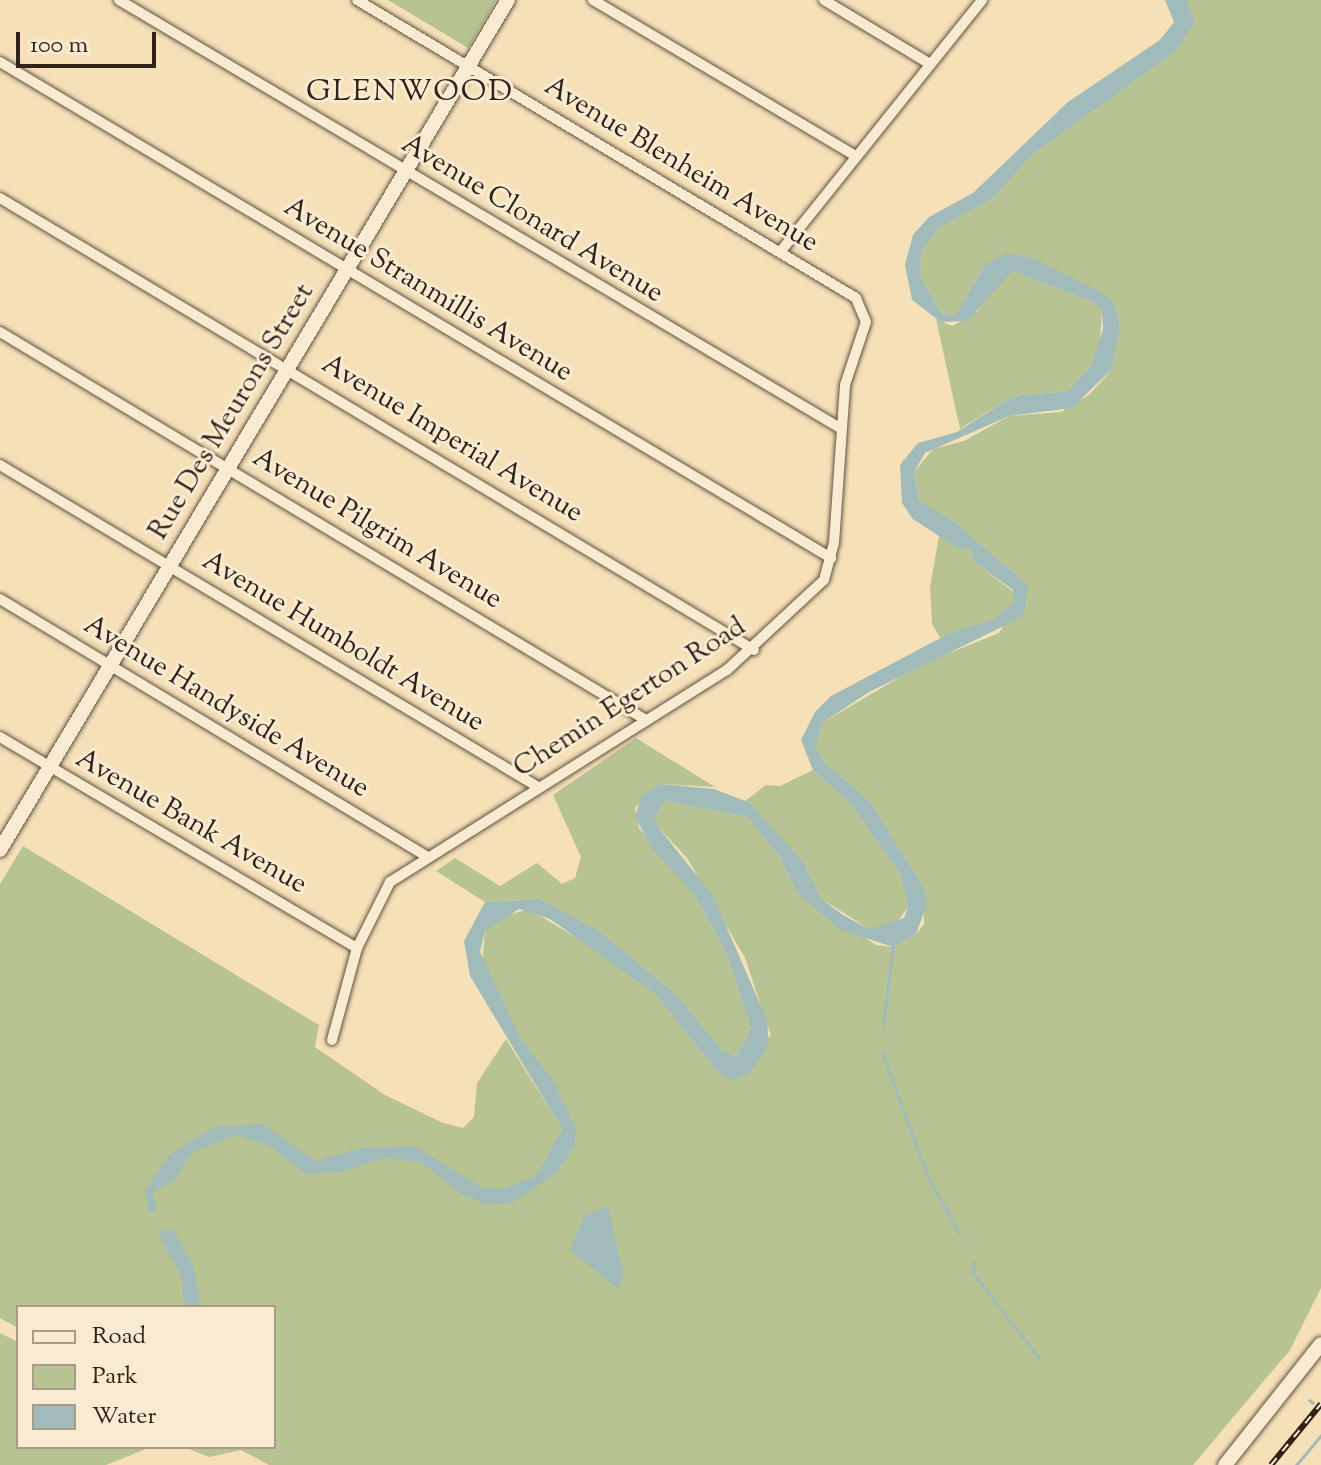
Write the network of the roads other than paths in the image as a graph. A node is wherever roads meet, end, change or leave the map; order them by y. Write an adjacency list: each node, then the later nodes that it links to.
1 (119, 0): 11 (street, Avenue Clonard Avenue)
2 (357, 0): 9 (street, Avenue Blenheim Avenue)
3 (508, 0): 9 (street, Rue Des Meurons Street)
4 (593, 0): 10 (street)
5 (824, 0): 8 (street)
6 (982, 0): 8 (street)
7 (0, 62): 14 (street, Avenue Stranmillis Avenue)
8 (930, 64): 10 (street)
9 (469, 67): 11 (street, Rue Des Meurons Street); 13 (street, Avenue Blenheim Avenue)
10 (856, 156): 13 (street)
11 (406, 173): 14 (street, Rue Des Meurons Street); 18 (street, Avenue Clonard Avenue)
12 (0, 198): 17 (street, Avenue Imperial Avenue)
13 (781, 251): 15 (street, Avenue Blenheim Avenue)
14 (347, 270): 17 (street, Rue Des Meurons Street); 21 (street, Avenue Stranmillis Avenue)
15 (856, 298): 18 (street, Chemin Egerton Road)
16 (0, 332): 20 (street, Avenue Pilgrim Avenue)
17 (288, 371): 20 (street, Rue Des Meurons Street); 24 (street, Avenue Imperial Avenue)
18 (840, 428): 21 (street, Chemin Egerton Road)
19 (0, 465): 22 (street, Avenue Humboldt Avenue)
20 (227, 468): 22 (street, Rue Des Meurons Street); 26 (street, Avenue Pilgrim Avenue)
21 (831, 558): 24 (street, Chemin Egerton Road)
22 (171, 566): 25 (street, Rue Des Meurons Street); 29 (street, Avenue Humboldt Avenue)
23 (0, 599): 25 (street, Avenue Handyside Avenue)
24 (754, 650): 26 (street, Chemin Egerton Road)
25 (111, 665): 28 (street, Rue Des Meurons Street); 31 (street, Avenue Handyside Avenue)
26 (646, 720): 29 (street, Chemin Egerton Road)
27 (0, 737): 28 (street, Avenue Bank Avenue)
28 (51, 767): 30 (street, Rue Des Meurons Street); 32 (street, Avenue Bank Avenue)
29 (538, 787): 31 (street, Chemin Egerton Road)
30 (0, 850)
31 (427, 857): 32 (street, Chemin Egerton Road)
32 (357, 948): 33 (street, Chemin Egerton Road)
33 (332, 1040)
34 (1321, 1344): 35 (street)
35 (1225, 1465)

